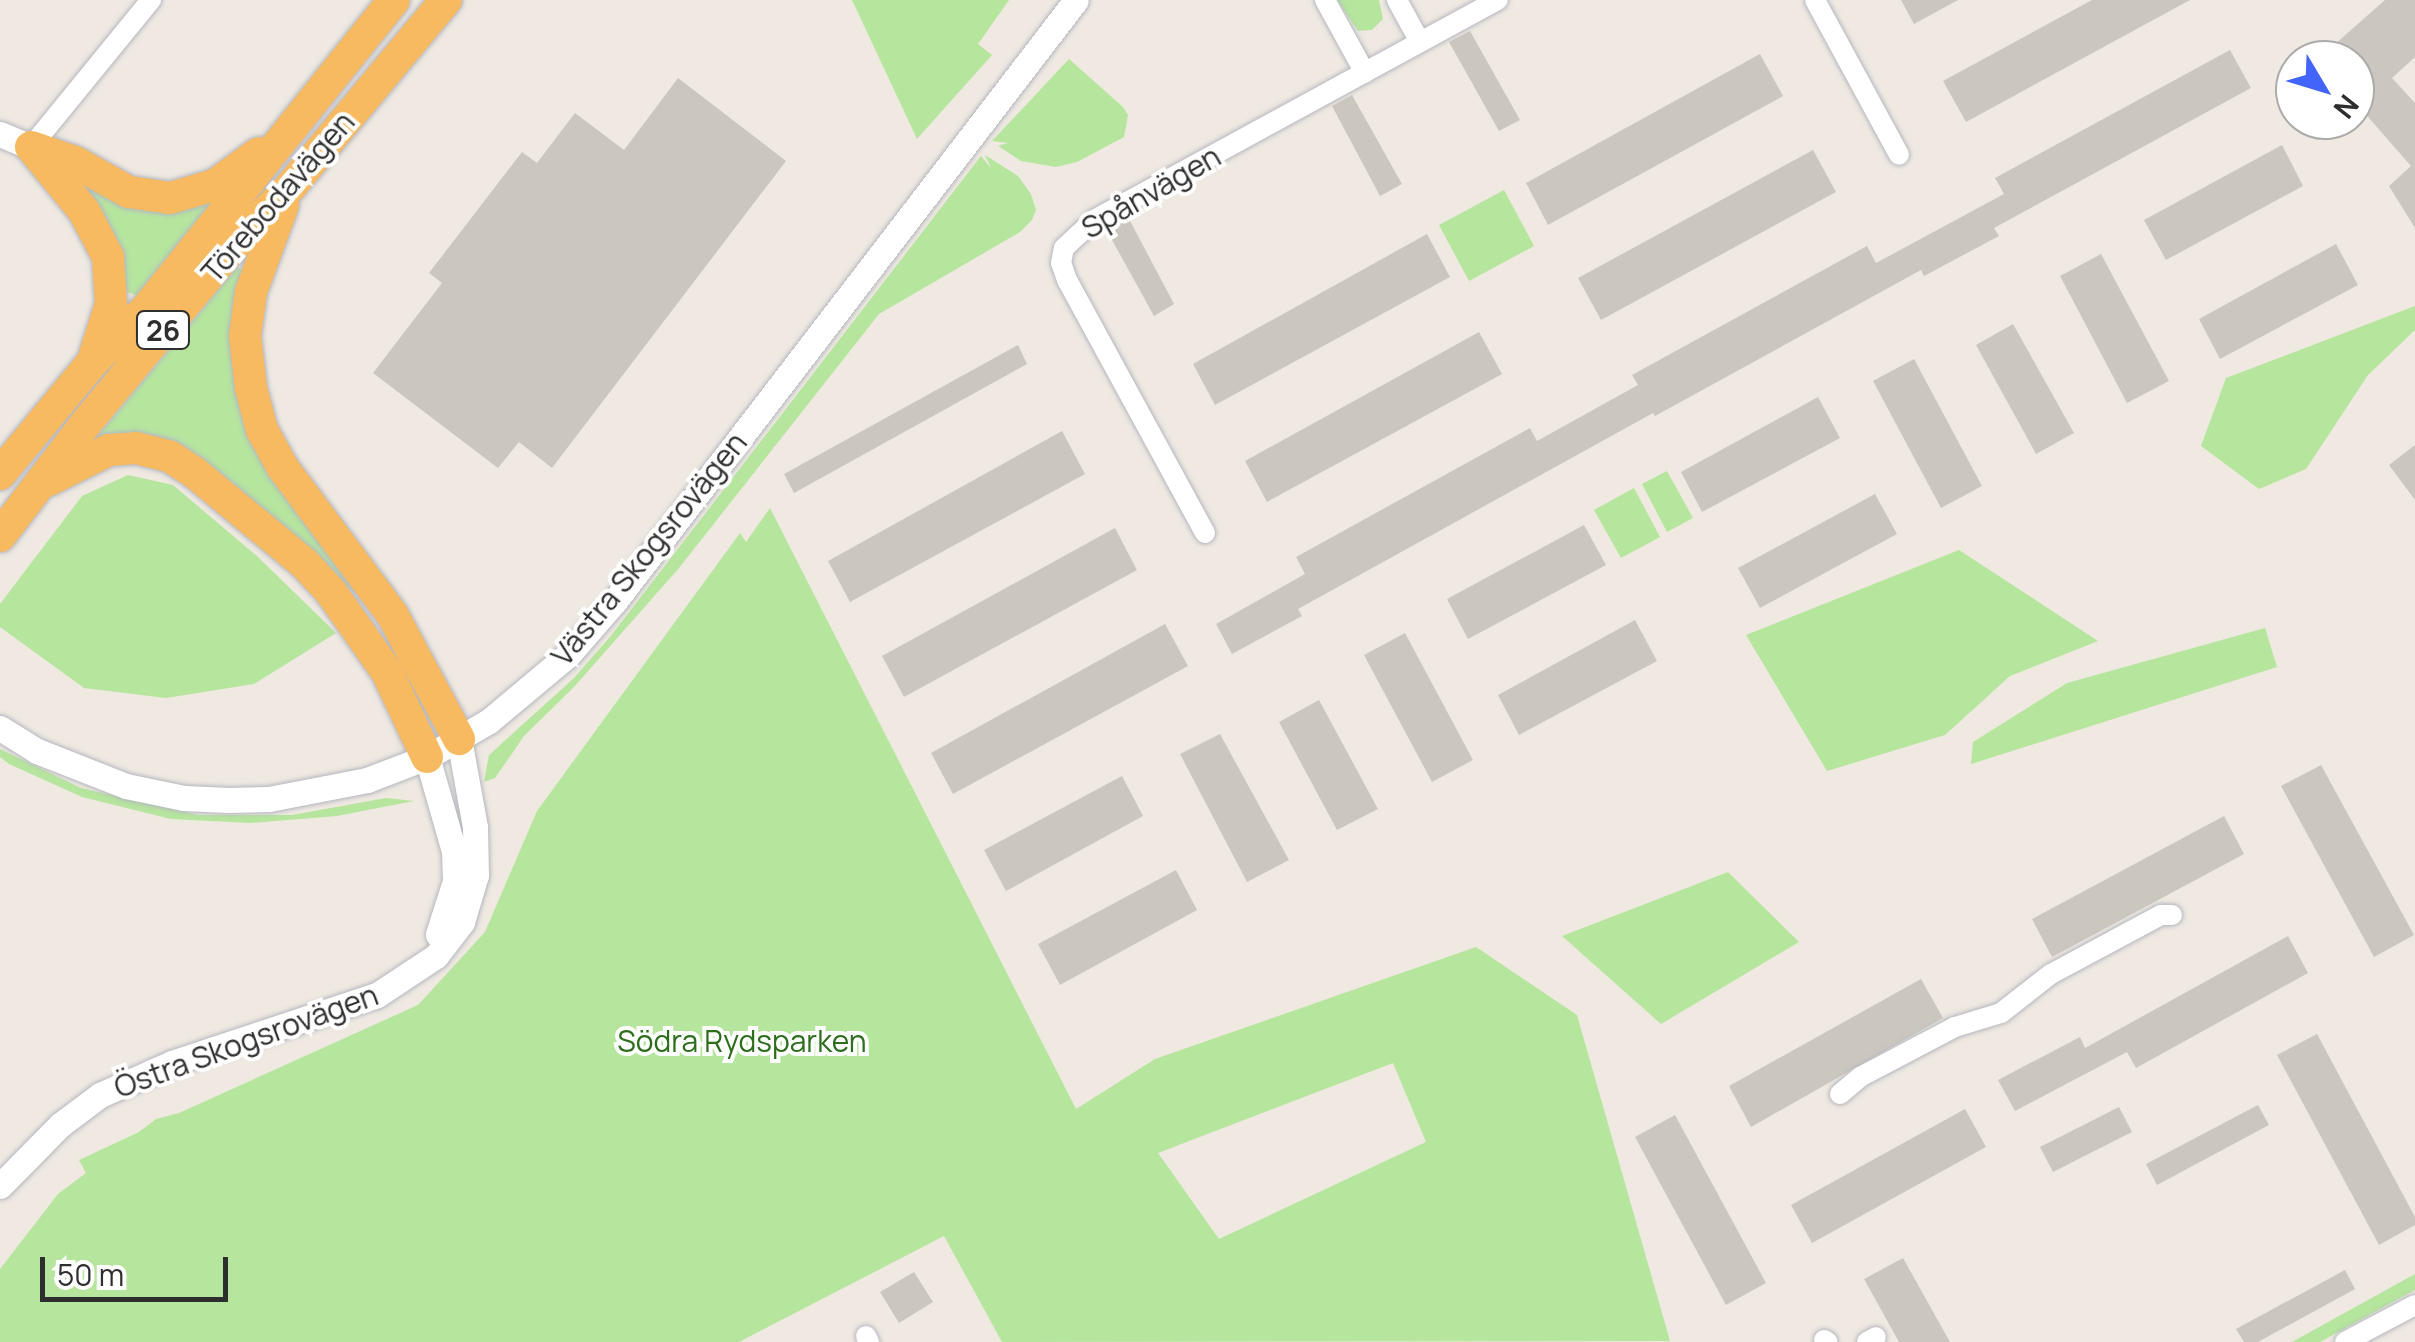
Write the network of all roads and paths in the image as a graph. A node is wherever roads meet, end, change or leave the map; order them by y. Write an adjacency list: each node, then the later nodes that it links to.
1 (151, 0): 13 (street)
2 (394, 0): 12 (highway, Törebodavägen / 26)
3 (446, 0): 15 (highway, Törebodavägen / 26)
4 (1076, 0): 22 (street, Västra Skogsrovägen)
5 (1326, 0): 10 (street)
6 (1397, 0): 9 (street)
7 (1498, 0): 9 (street, Spånvägen)
8 (1815, 0): 14 (street)
9 (1420, 42): 10 (street, Spånvägen)
10 (1364, 73): 19 (street, Spånvägen)
11 (0, 134): 13 (street)
12 (282, 135): 13 (highway); 16 (highway, Törebodavägen / 26)
13 (32, 147): 16 (highway)
14 (1899, 155)
15 (290, 186): 18 (highway, Törebodavägen / 26); 22 (highway)
16 (91, 364): 17 (highway, Törebodavägen / 26)
17 (0, 474)
18 (45, 482): 20 (highway, Törebodavägen / 26); 23 (highway)
19 (1205, 532)
20 (0, 536)
21 (0, 728): 23 (street, Västra Skogsrovägen)
22 (458, 739): 23 (street, Västra Skogsrovägen); 25 (street, Östra Skogsrovägen)
23 (427, 757): 25 (street, Östra Skogsrovägen)
24 (2172, 915): 26 (street)
25 (406, 978): 27 (street, Östra Skogsrovägen)
26 (1840, 1094)
27 (0, 1186)
28 (2415, 1305): 29 (street)
29 (2345, 1342)

